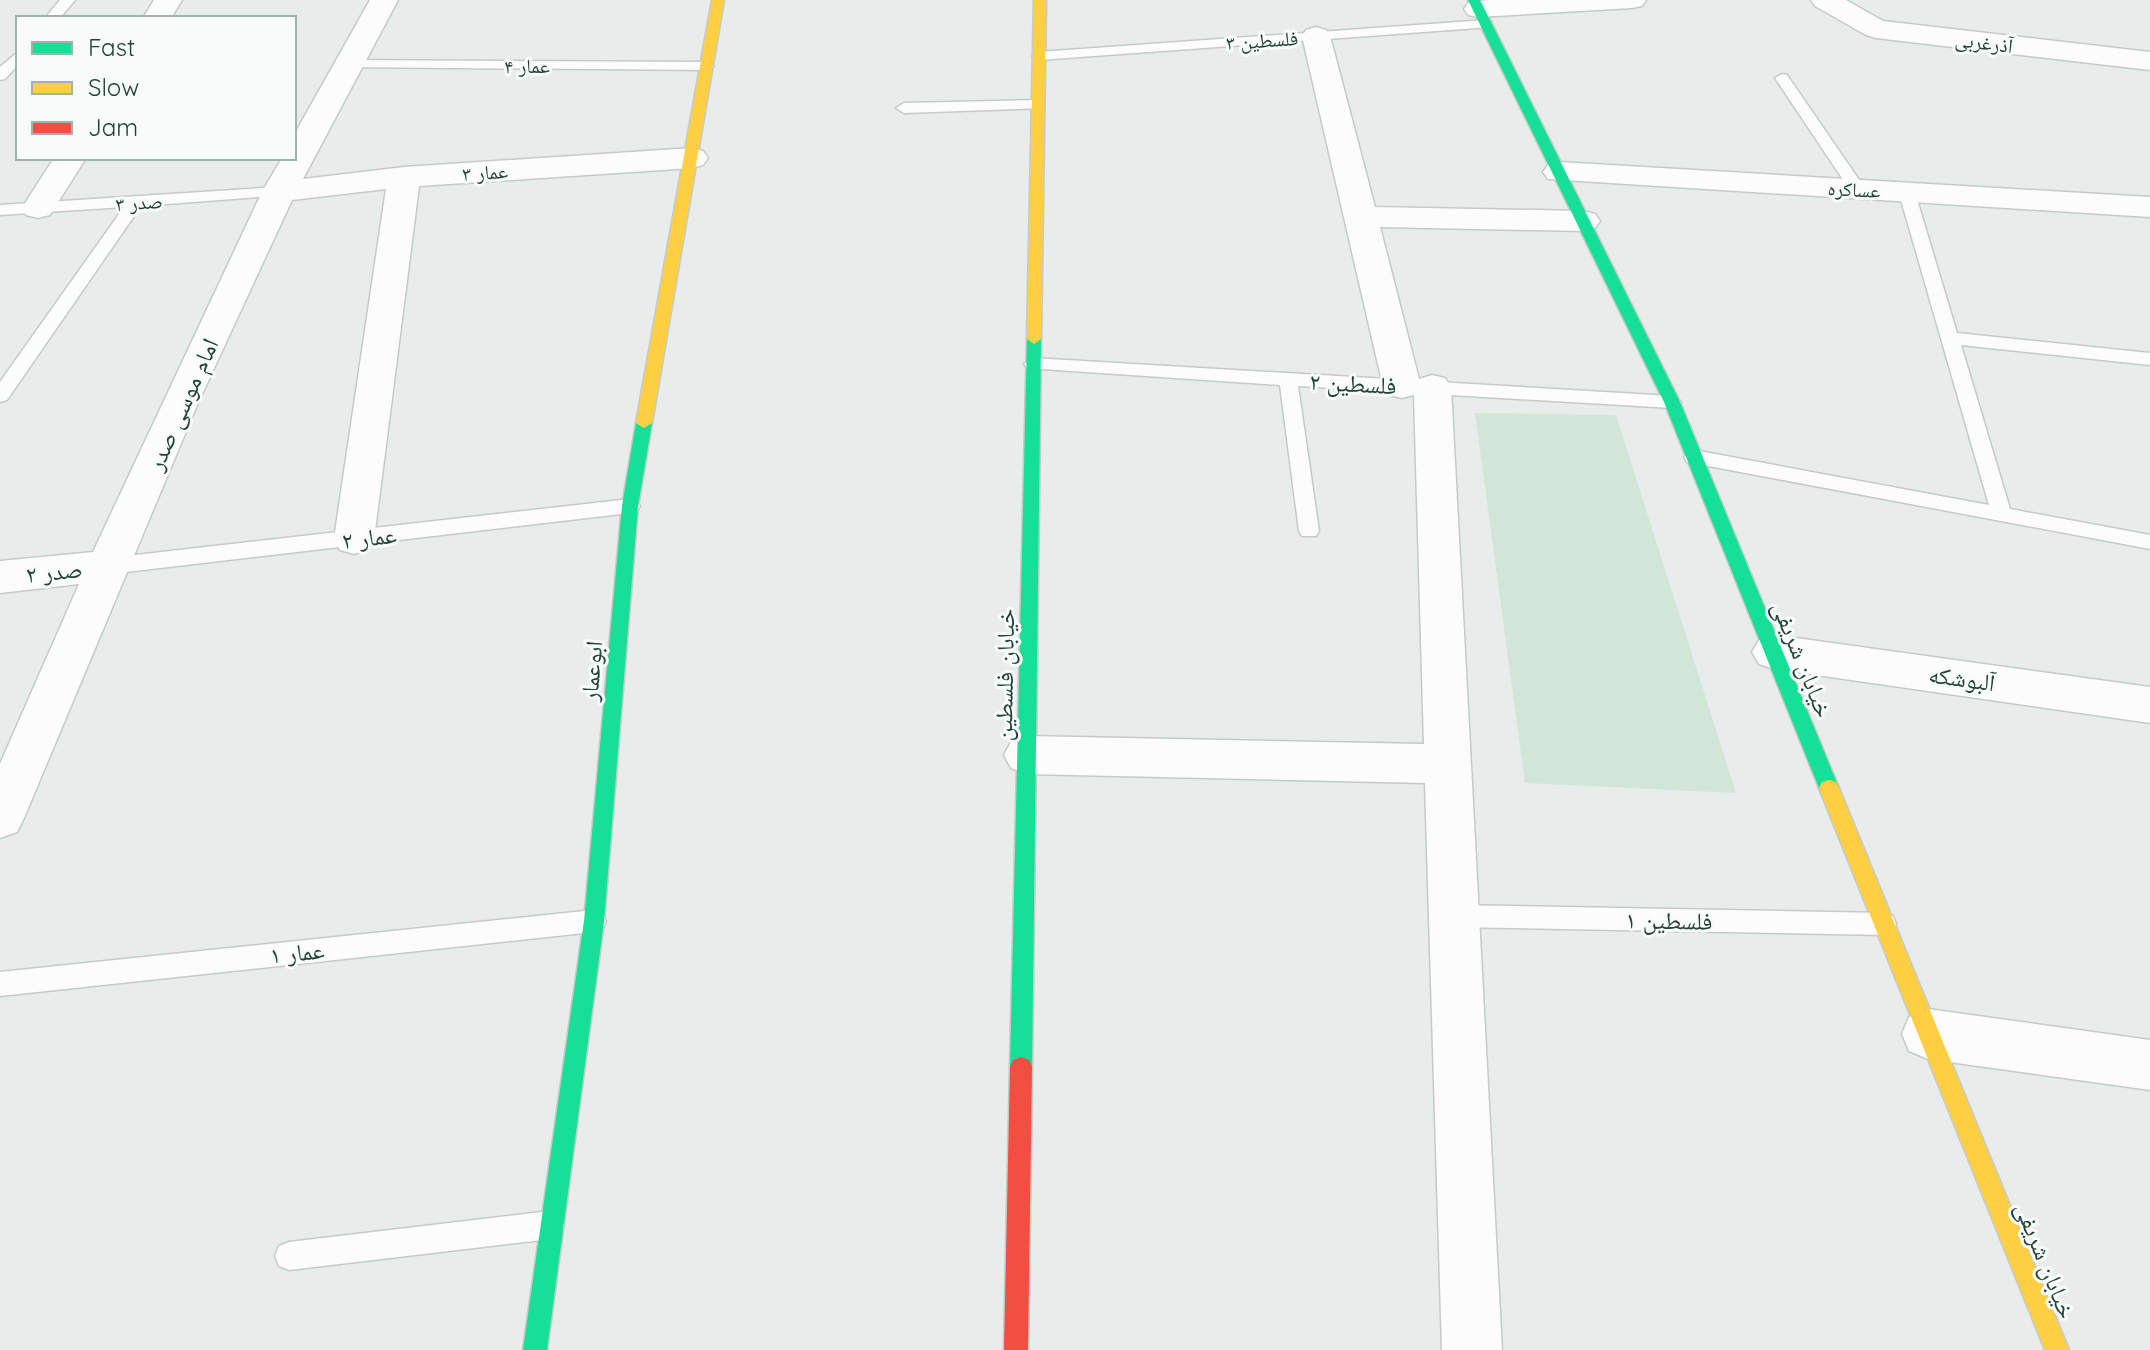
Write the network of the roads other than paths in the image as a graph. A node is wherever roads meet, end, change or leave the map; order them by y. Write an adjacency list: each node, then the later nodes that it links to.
1 (68, 0): 8 (lane)
2 (384, 0): 13 (street, امام موسی صدر)
3 (718, 0): 14 (street, ابوعمار)
4 (1040, 0): 10 (street, خیابان فلسطین)
5 (1632, 0): 7 (street)
6 (1825, 0): 12 (street, آذرغربی)
7 (1480, 11): 9 (lane, فلسطین ۳); 23 (street, خیابان شریفی)
8 (54, 16)
9 (1316, 36): 10 (lane, فلسطین ۳); 32 (street)
10 (1039, 56): 17 (street, خیابان فلسطین)
11 (16, 58): 15 (lane)
12 (2150, 61)
13 (346, 64): 14 (lane, عمار ۴); 19 (street, امام موسی صدر)
14 (707, 66): 20 (street, ابوعمار)
15 (0, 76)
16 (1782, 78): 25 (lane)
17 (1038, 105): 18 (lane); 36 (street, خیابان فلسطین)
18 (904, 108)
19 (296, 158)
20 (692, 158): 24 (street, عمار ۳); 42 (street, ابوعمار)
21 (69, 160): 30 (street)
22 (295, 160): 26 (street, امام موسی صدر)
23 (1559, 172): 25 (street, عساکره); 33 (street, خیابان شریفی)
24 (404, 177): 26 (street, عمار ۳); 45 (street)
25 (1858, 190): 27 (street, عساکره)
26 (278, 192): 28 (lane, صدر ۳); 47 (street, امام موسی صدر)
27 (1907, 193): 29 (street, عساکره); 34 (lane)
28 (135, 203): 30 (lane, صدر ۳); 39 (lane)
29 (2150, 207)
30 (38, 208): 31 (lane, صدر ۳)
31 (0, 210)
32 (1361, 217): 33 (street); 38 (street)
33 (1583, 221): 40 (street, خیابان شریفی)
34 (1950, 338): 35 (lane); 43 (lane)
35 (2150, 359)
36 (1033, 364): 37 (lane, فلسطین ۲); 51 (street, خیابان فلسطین)
37 (1288, 379): 38 (lane, فلسطین ۲); 44 (lane)
38 (1417, 387): 40 (lane, فلسطین ۲); 52 (street)
39 (0, 396)
40 (1672, 402): 41 (street, خیابان شریفی)
41 (1694, 457): 43 (lane); 49 (street, خیابان شریفی)
42 (630, 506): 45 (lane, عمار ۲); 55 (street, ابوعمار)
43 (2002, 514): 46 (lane)
44 (1309, 531)
45 (354, 539): 47 (lane, عمار ۲)
46 (2150, 542)
47 (109, 566): 48 (street, صدر ۲); 53 (street, امام موسی صدر)
48 (0, 577)
49 (1774, 652): 50 (street, آلبوشکه); 56 (street, خیابان شریفی)
50 (2150, 705)
51 (1027, 755): 52 (street); 63 (street, خیابان فلسطین)
52 (1448, 764): 54 (street)
53 (0, 818)
54 (1454, 916): 56 (lane, فلسطین ۱); 64 (street)
55 (594, 921): 57 (lane, عمار ۱); 60 (street, ابوعمار)
56 (1884, 924): 58 (street, خیابان شریفی)
57 (0, 984)
58 (1928, 1034): 59 (street); 65 (street, خیابان شریفی)
59 (2150, 1065)
60 (552, 1225): 61 (lane); 62 (street, ابوعمار)
61 (289, 1256)
62 (535, 1350)
63 (1016, 1350)
64 (1472, 1350)
65 (2057, 1350)

